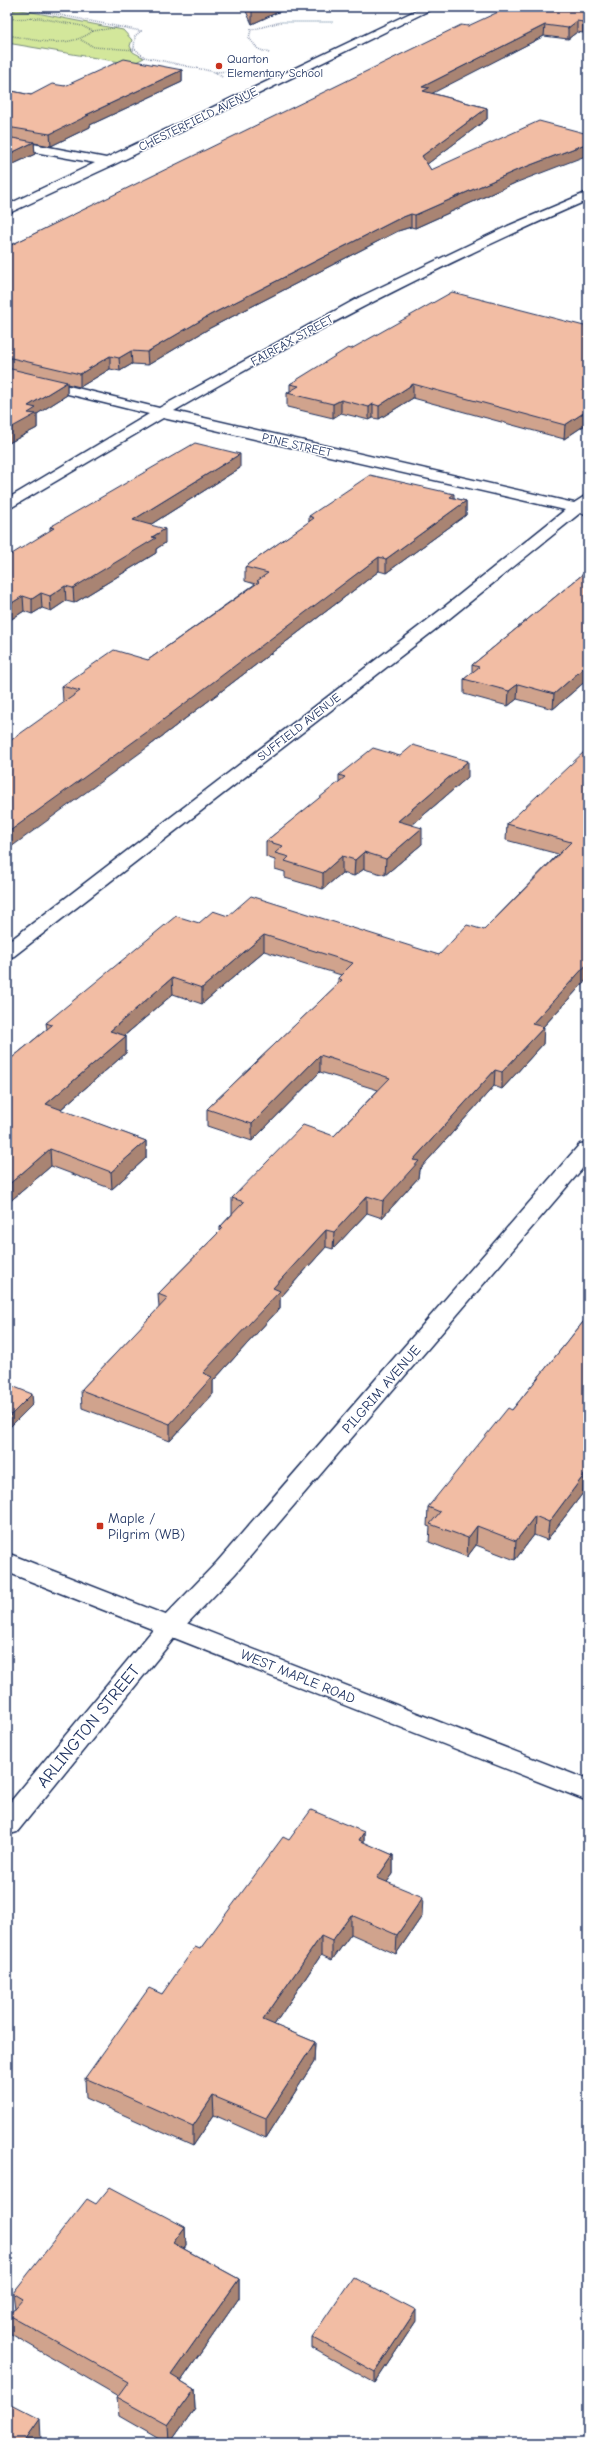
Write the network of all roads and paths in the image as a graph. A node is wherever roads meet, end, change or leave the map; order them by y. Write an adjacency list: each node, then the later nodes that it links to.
1 (19, 7): 5 (path)
2 (431, 7): 13 (street, CHESTERFIELD AVENUE)
3 (7, 19): 6 (path)
4 (334, 22): 10 (path)
5 (120, 27): 6 (path); 9 (path)
6 (93, 31): 8 (path)
7 (7, 35): 8 (path)
8 (80, 40): 9 (path)
9 (136, 50): 11 (path)
10 (275, 56)
11 (215, 72)
12 (7, 143): 13 (street)
13 (109, 162): 15 (street, CHESTERFIELD AVENUE)
14 (588, 196): 17 (street, FAIRFAX STREET)
15 (7, 210)
16 (7, 375): 17 (street, PINE STREET)
17 (160, 412): 18 (street, FAIRFAX STREET); 19 (street, PINE STREET)
18 (7, 505)
19 (584, 506): 20 (street, SUFFIELD AVENUE)
20 (7, 952)
21 (588, 1149): 23 (street, PILGRIM AVENUE)
22 (7, 1562): 23 (street, WEST MAPLE ROAD)
23 (170, 1626): 24 (street, WEST MAPLE ROAD); 25 (street, ARLINGTON STREET)
24 (588, 1791)
25 (7, 1825)

